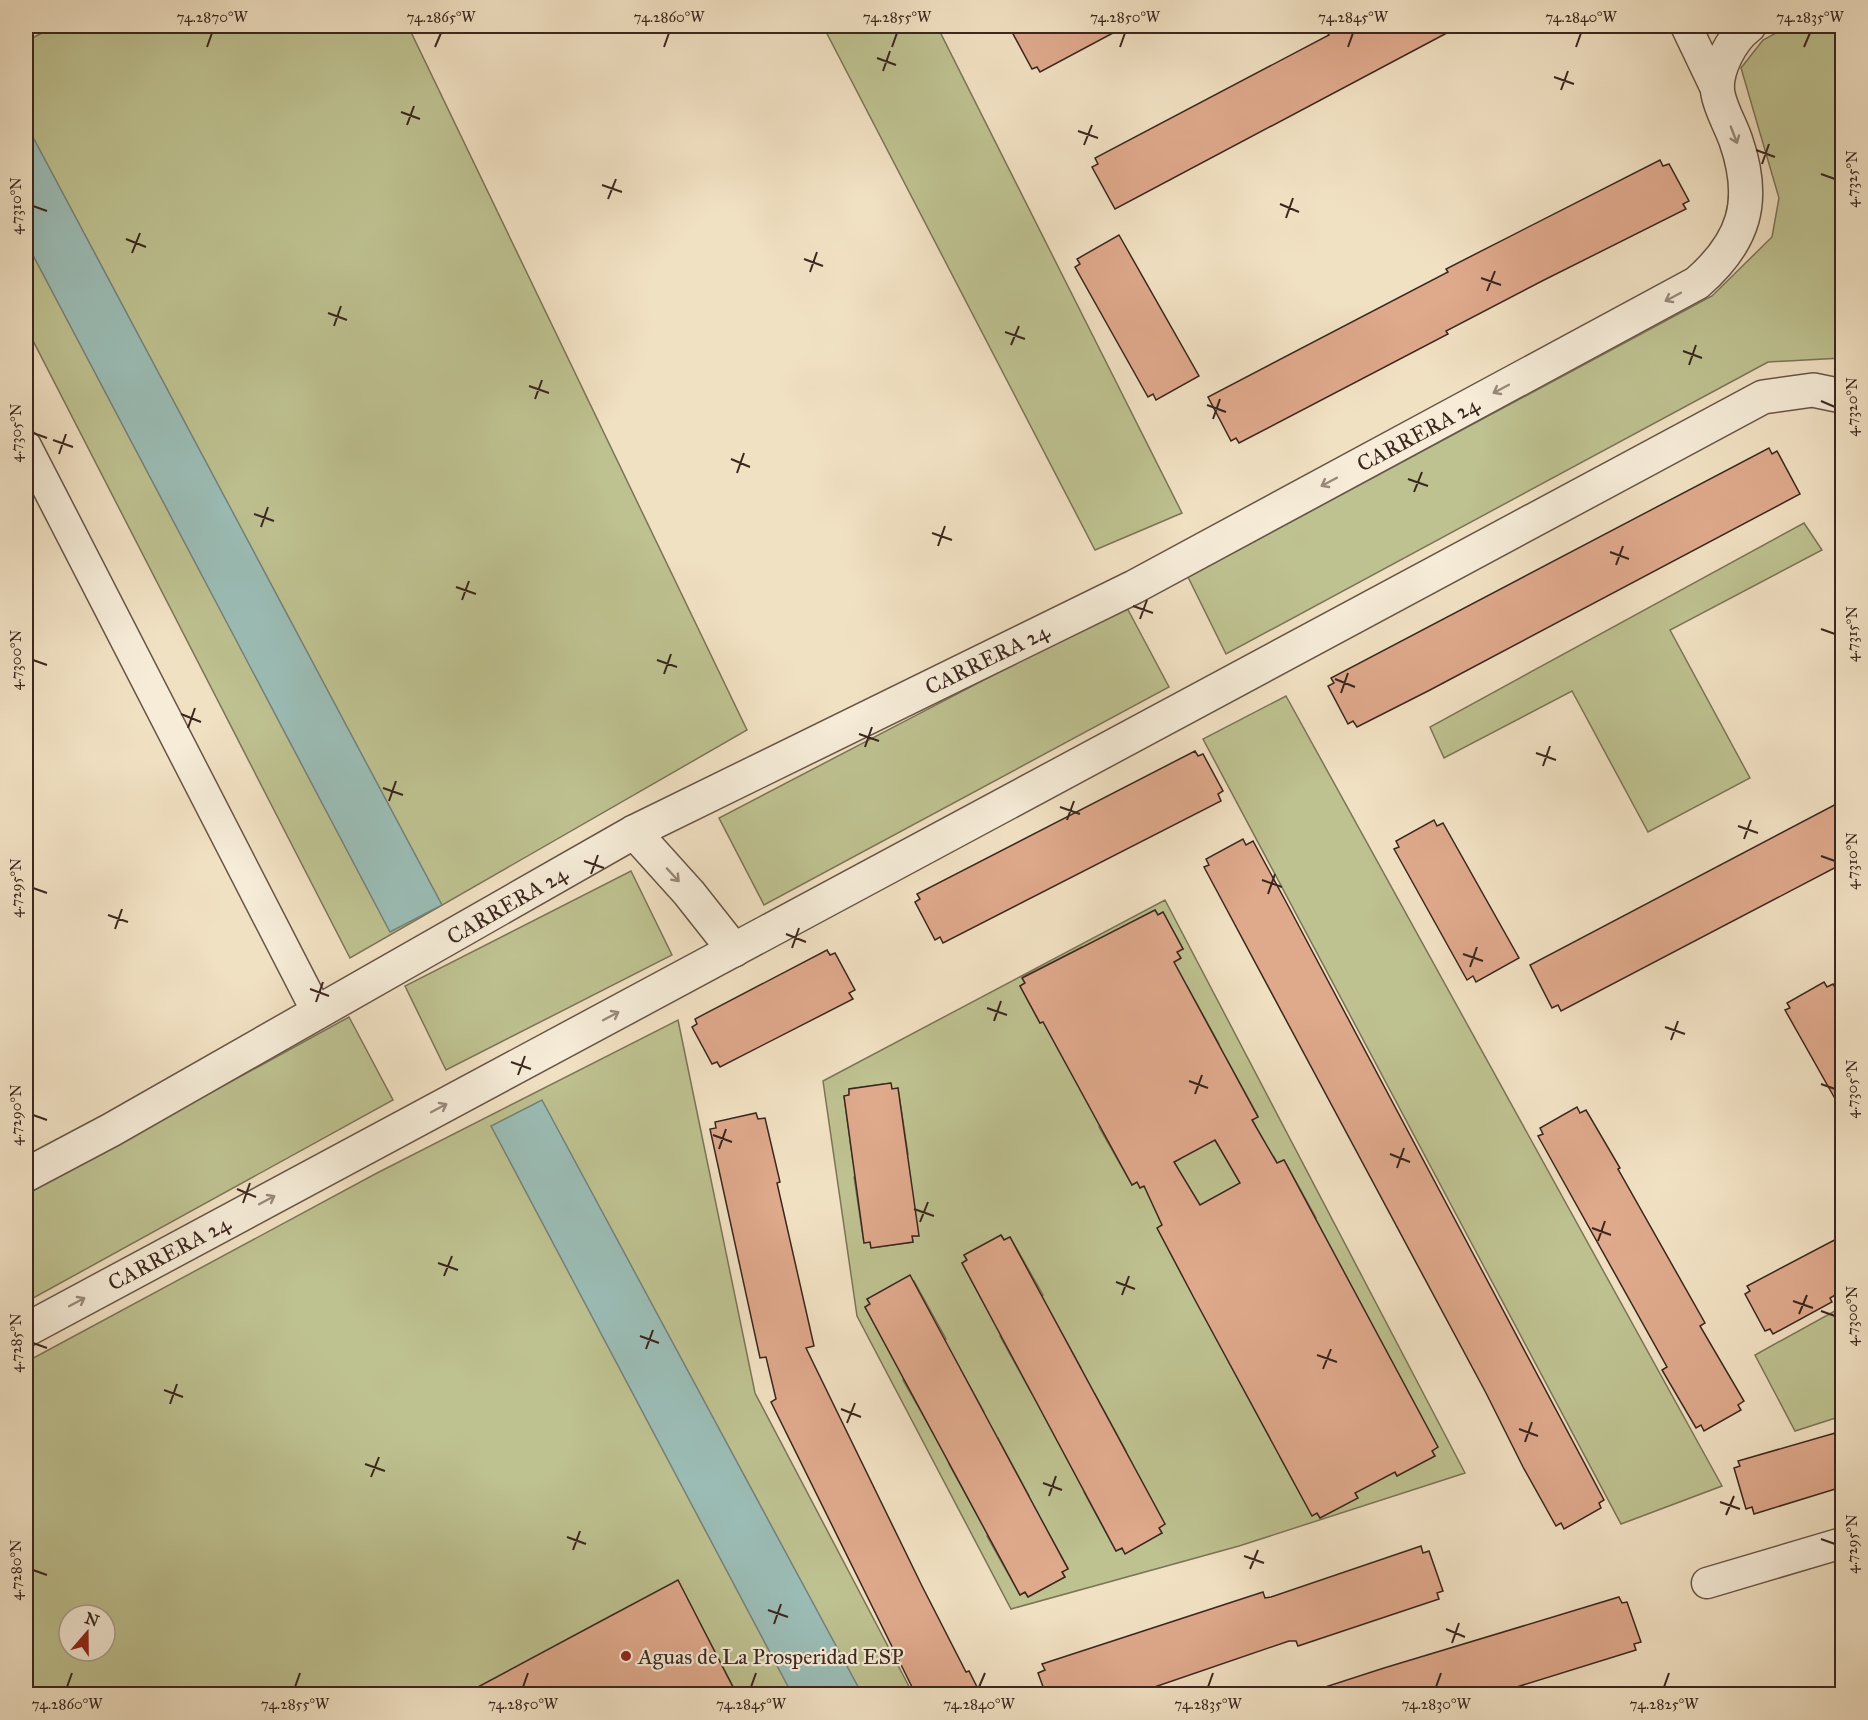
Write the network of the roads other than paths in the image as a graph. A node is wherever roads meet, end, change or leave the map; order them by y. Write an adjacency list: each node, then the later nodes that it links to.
1 (1686, 26): 3 (street)
2 (1738, 27): 3 (street)
3 (1718, 93): 6 (street, CARRERA 24, one-way to 6)
4 (1842, 396): 7 (street, CARRERA 24)
5 (26, 446): 8 (street)
6 (634, 832): 7 (street, one-way to 7); 8 (street, CARRERA 24)
7 (734, 950): 10 (street, CARRERA 24, one-way to 7)
8 (317, 1012): 9 (street, CARRERA 24)
9 (26, 1175)
10 (26, 1330)
11 (1842, 1543): 12 (street)
12 (1707, 1583)

